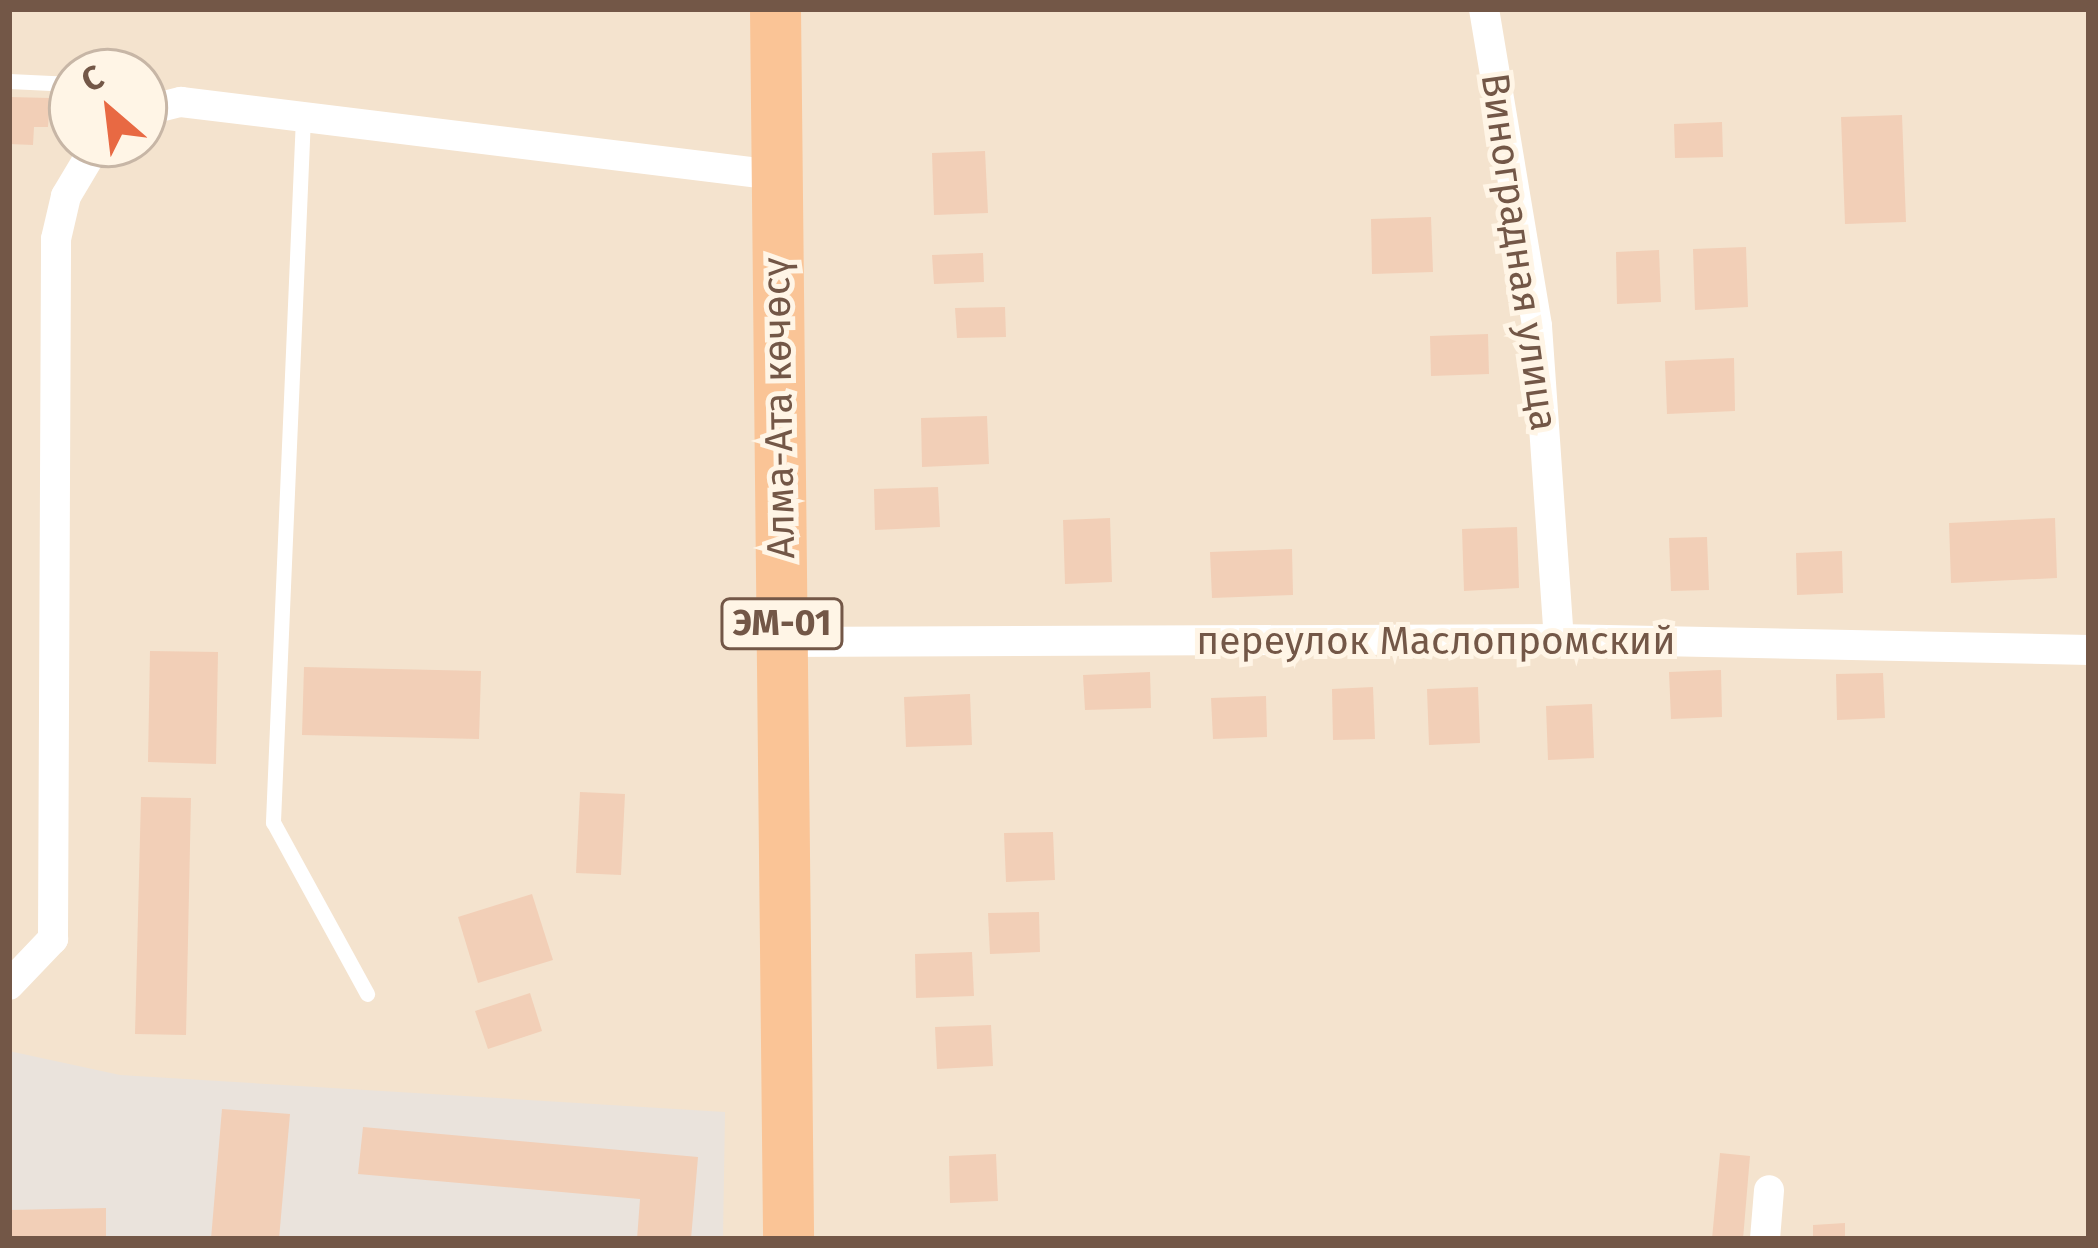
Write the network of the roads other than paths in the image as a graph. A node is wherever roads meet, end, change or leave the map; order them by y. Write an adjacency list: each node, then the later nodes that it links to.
1 (775, 9): 8 (highway, Алма-Ата көчөсү / ЭМ-01)
2 (1484, 9): 9 (street, Виноградная улица)
3 (9, 81): 4 (lane)
4 (48, 83)
5 (168, 105): 6 (street)
6 (303, 117): 8 (street); 13 (lane)
7 (83, 168): 12 (street)
8 (775, 175): 10 (highway, Алма-Ата көчөсү / ЭМ-01)
9 (1559, 639): 10 (street, переулок Маслопромский); 11 (street, переулок Маслопромский)
10 (782, 642): 15 (highway, Алма-Ата көчөсү / ЭМ-01)
11 (2089, 650)
12 (9, 985)
13 (367, 994)
14 (1769, 1190): 16 (street)
15 (788, 1239)
16 (1766, 1239)

